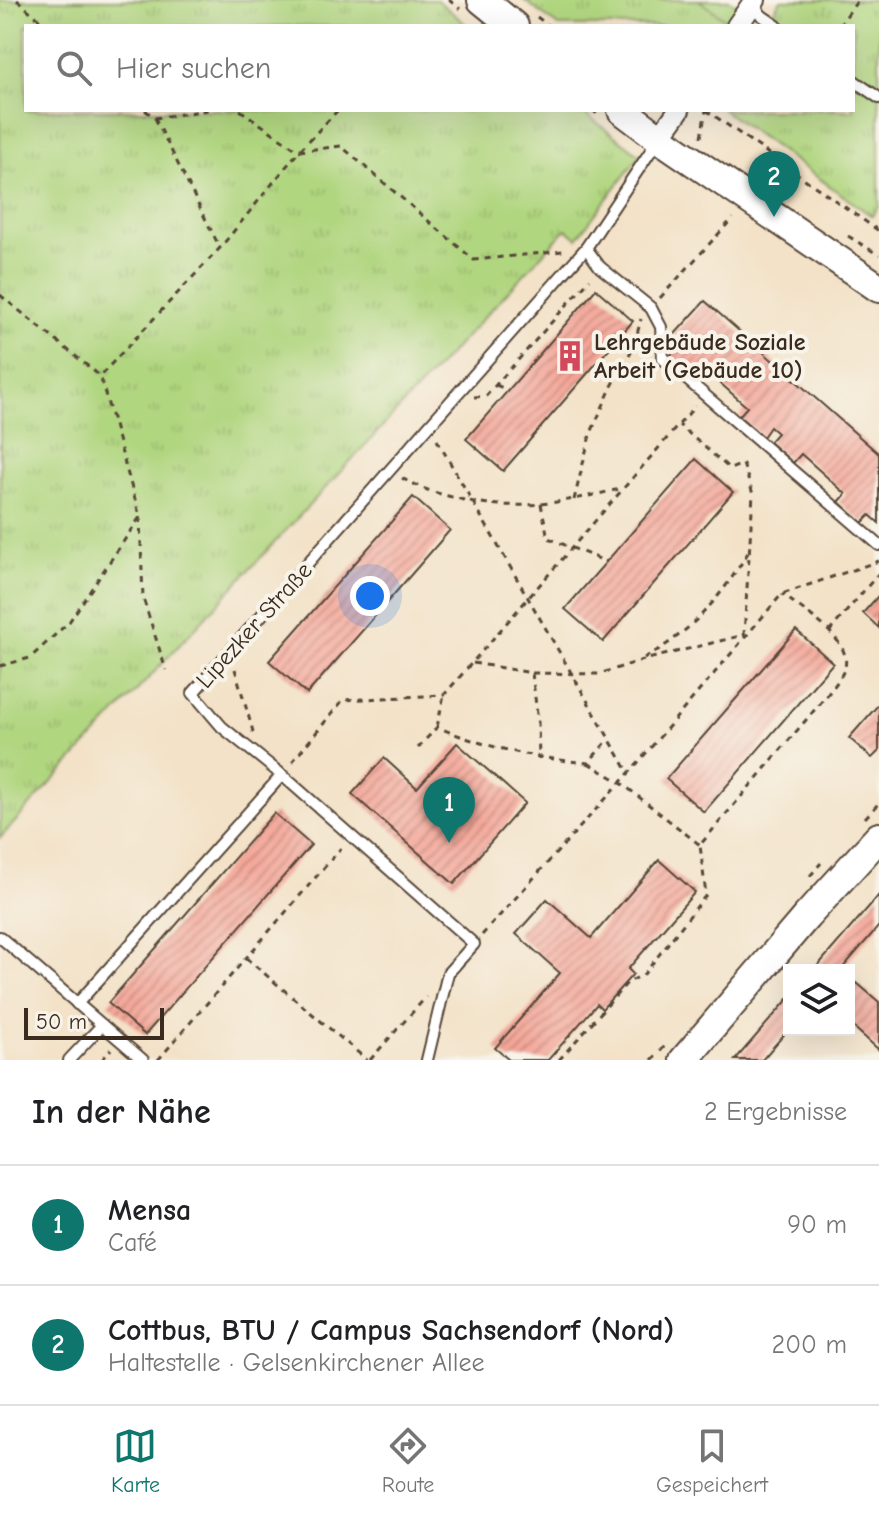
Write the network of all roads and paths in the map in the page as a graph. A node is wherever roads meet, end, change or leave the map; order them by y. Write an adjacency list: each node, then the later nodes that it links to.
1 (17, 0): 5 (path)
2 (482, 0): 6 (main road)
3 (858, 0): 9 (path)
4 (754, 2): 7 (street); 8 (lane)
5 (45, 24)
6 (512, 24)
7 (738, 24)
8 (774, 24)
9 (840, 24)
10 (855, 81): 11 (lane)
11 (879, 98)
12 (148, 112): 20 (path)
13 (195, 112): 20 (path)
14 (243, 112): 23 (path)
15 (336, 112): 23 (path)
16 (625, 112): 22 (main road)
17 (678, 112): 22 (street)
18 (706, 112): 21 (path)
19 (709, 112): 25 (path)
20 (155, 118): 27 (path)
21 (701, 137)
22 (659, 138): 26 (main road); 28 (lane)
23 (299, 151): 27 (path); 28 (path)
24 (738, 212): 32 (path)
25 (879, 231)
26 (820, 247): 29 (main road); 30 (main road)
27 (220, 248): 33 (path)
28 (586, 248): 32 (lane); 66 (lane, Lipezker Straße)
29 (879, 277)
30 (879, 288)
31 (0, 295): 33 (path)
32 (651, 308): 36 (lane); 41 (path)
33 (100, 376): 44 (path)
34 (496, 385): 35 (path)
35 (508, 390)
36 (705, 396): 37 (path); 45 (lane)
37 (679, 425): 40 (path); 46 (path)
38 (435, 436): 42 (path)
39 (400, 476): 42 (path)
40 (624, 488): 41 (path); 47 (path)
41 (574, 500): 43 (path)
42 (474, 503): 43 (path); 52 (path)
43 (541, 504): 47 (path)
44 (140, 517): 58 (path); 59 (path)
45 (879, 545)
46 (751, 547): 54 (path); 55 (path)
47 (570, 549): 49 (path); 52 (path)
48 (879, 561): 51 (path)
49 (607, 562)
50 (879, 573): 53 (path)
51 (782, 594): 53 (path); 54 (path)
52 (528, 596): 56 (path); 61 (path)
53 (829, 632): 74 (path)
54 (744, 635): 55 (path); 69 (path)
55 (640, 661): 61 (path)
56 (473, 663): 60 (path); 62 (path)
57 (234, 665): 66 (path)
58 (0, 666)
59 (166, 670)
60 (532, 673): 61 (path); 67 (path)
61 (574, 674): 64 (path)
62 (444, 695): 63 (path); 70 (path)
63 (437, 727): 65 (path); 67 (path)
64 (609, 738): 68 (path); 69 (path)
65 (418, 748)
66 (260, 756): 70 (lane, Lipezker Straße)
67 (539, 759): 68 (path)
68 (588, 763): 71 (path)
69 (629, 773): 71 (path)
70 (282, 775): 72 (lane, Lipezker Straße); 79 (lane)
71 (620, 782): 74 (path); 76 (path)
72 (351, 836): 76 (lane, Lipezker Straße); 77 (path)
73 (879, 837): 87 (main road)
74 (700, 845): 86 (path)
75 (0, 937): 79 (lane)
76 (474, 944): 78 (lane)
77 (246, 958): 83 (path); 84 (path)
78 (448, 973): 84 (path); 85 (lane)
79 (77, 1004): 80 (lane)
80 (102, 1025): 81 (lane); 82 (lane)
81 (69, 1060)
82 (143, 1060)
83 (158, 1060)
84 (368, 1060)
85 (427, 1060)
86 (559, 1060)
87 (684, 1060)

